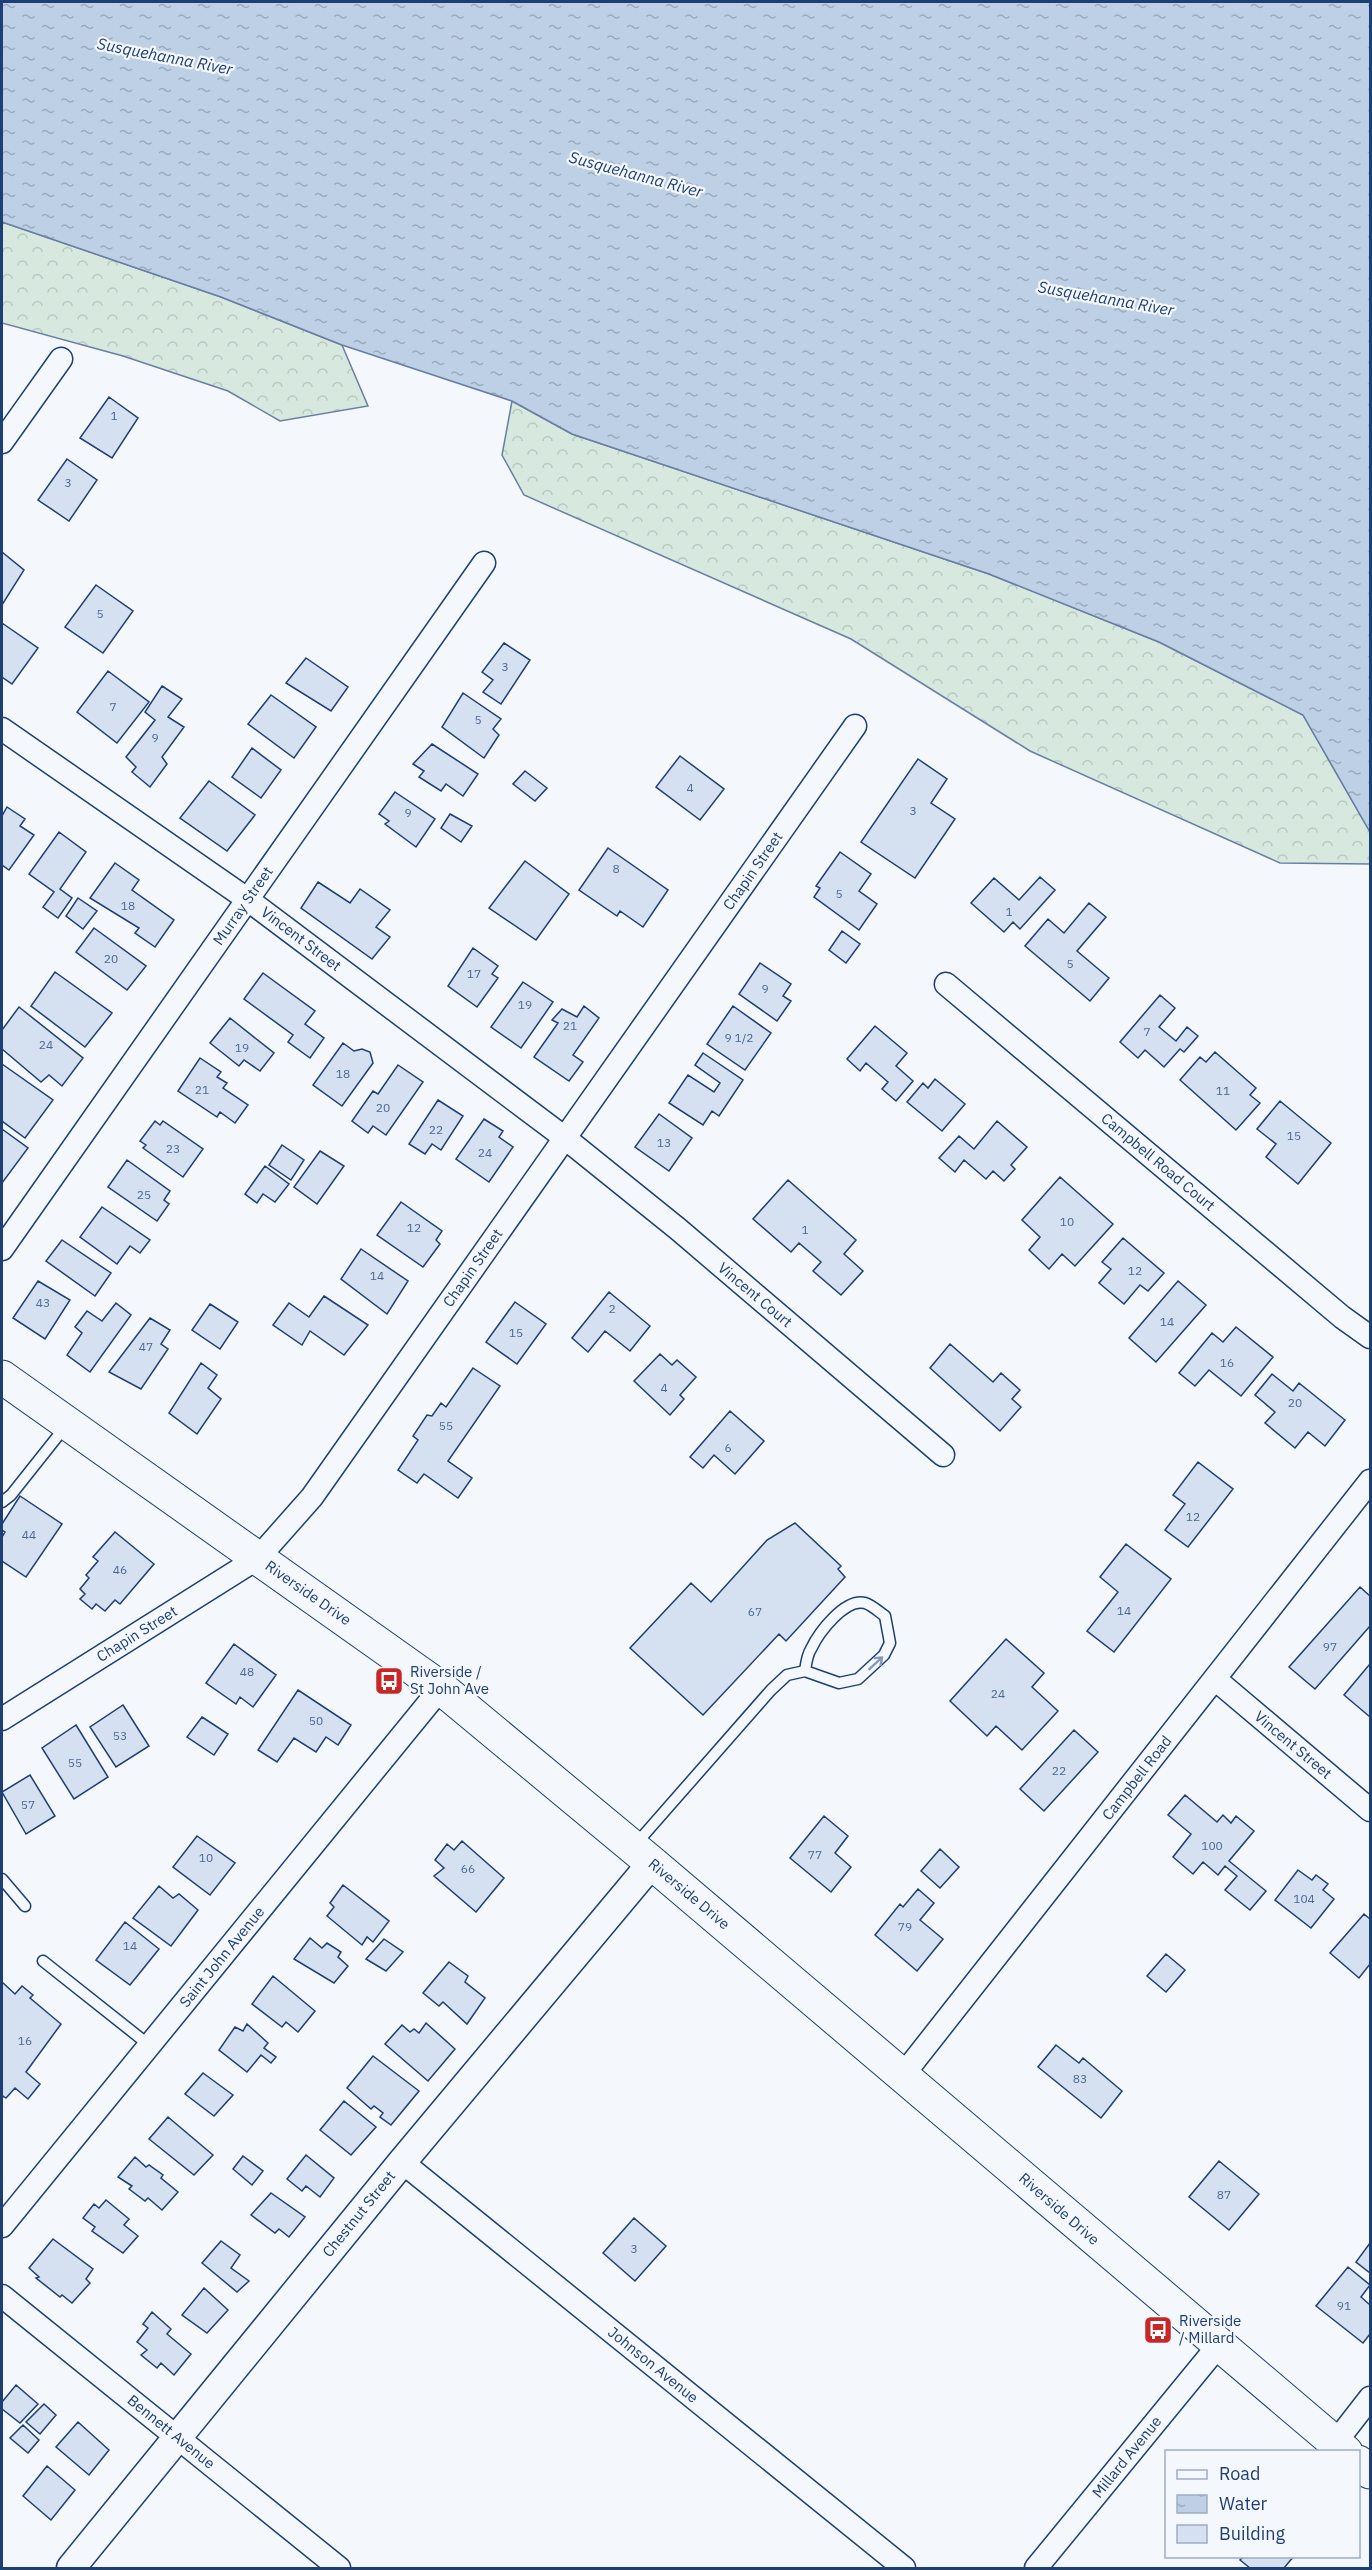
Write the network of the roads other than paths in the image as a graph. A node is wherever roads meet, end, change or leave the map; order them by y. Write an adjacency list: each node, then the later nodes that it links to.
1 (61, 359): 2 (street)
2 (2, 442)
3 (484, 563): 6 (street, Murray Street)
4 (855, 726): 8 (street, Chapin Street)
5 (2, 729): 6 (street, Vincent Street)
6 (247, 899): 8 (street, Vincent Street); 9 (street, Murray Street)
7 (946, 984): 10 (street, Campbell Road Court)
8 (565, 1138): 13 (street, Vincent Court); 16 (street, Chapin Street)
9 (2, 1249)
10 (1371, 1337)
11 (2, 1377): 12 (main road, Riverside Drive)
12 (67, 1424): 15 (lane); 16 (main road, Riverside Drive)
13 (943, 1455)
14 (1371, 1481): 18 (street, Campbell Road)
15 (2, 1502)
16 (258, 1558): 19 (main road, Riverside Drive); 20 (street, Chapin Street)
17 (805, 1671): 17 (lane, one-way to 17); 22 (lane)
18 (1215, 1679): 21 (street, Vincent Street); 27 (street, Campbell Road)
19 (441, 1688): 22 (main road, Riverside Drive); 26 (street, Saint John Avenue)
20 (2, 1719)
21 (1371, 1810)
22 (642, 1855): 27 (main road, Riverside Drive); 28 (street, Chestnut Street)
23 (2, 1879): 24 (lane)
24 (25, 1906)
25 (43, 1961): 26 (lane)
26 (149, 2045): 29 (street, Saint John Avenue)
27 (903, 2075): 31 (main road, Riverside Drive)
28 (402, 2162): 33 (street, Chestnut Street); 38 (street, Johnson Avenue)
29 (2, 2226)
30 (2, 2296): 33 (street, Bennett Avenue)
31 (1218, 2346): 34 (main road, Riverside Drive); 39 (street, Millard Avenue)
32 (1371, 2398): 35 (street)
33 (177, 2437): 36 (street, Chestnut Street); 37 (street, Bennett Avenue)
34 (1344, 2450)
35 (1347, 2450)
36 (71, 2568)
37 (339, 2568)
38 (904, 2568)
39 (1036, 2568)

